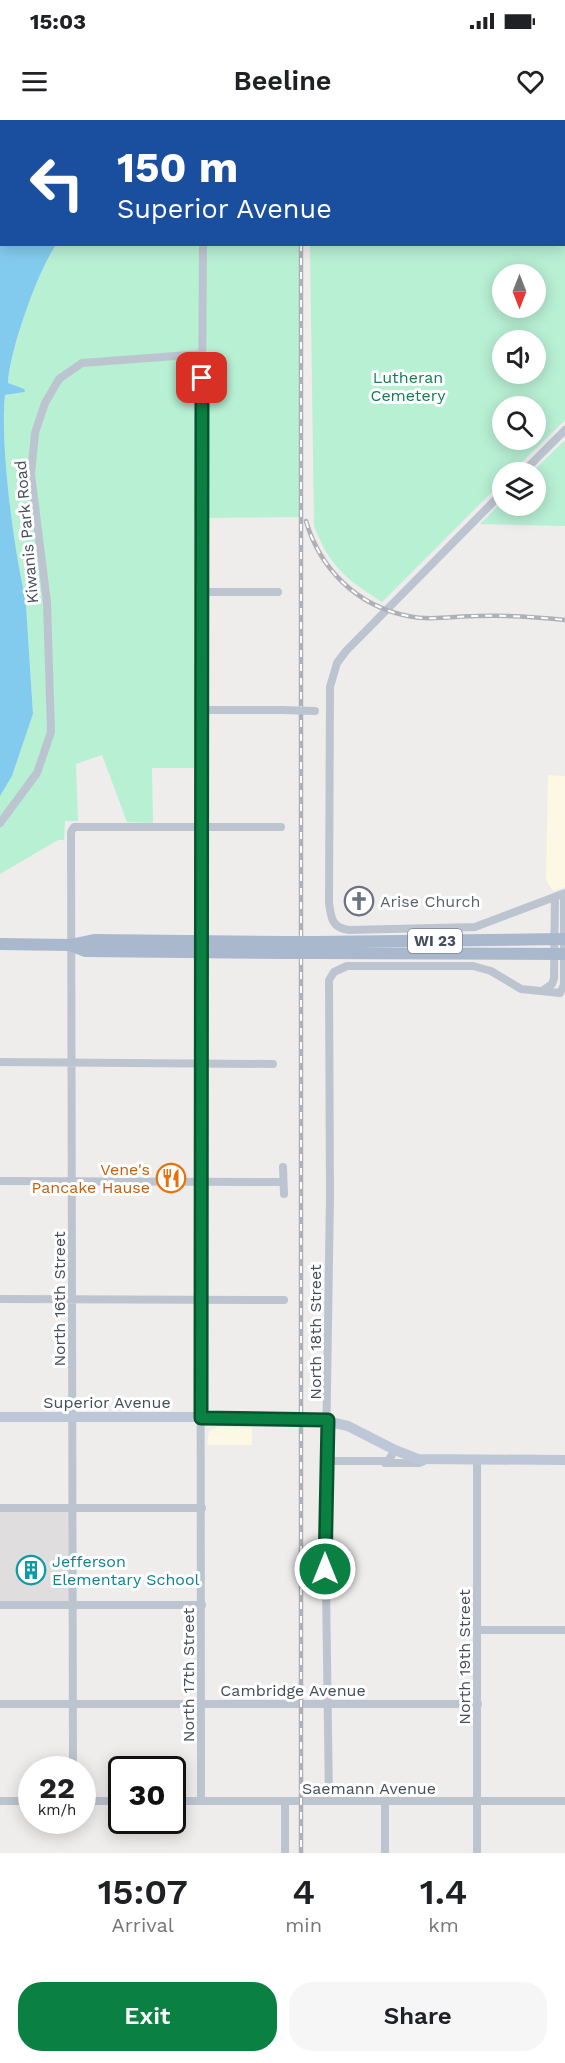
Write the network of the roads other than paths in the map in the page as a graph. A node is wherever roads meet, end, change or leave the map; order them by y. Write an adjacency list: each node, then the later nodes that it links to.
1 (203, 249): 2 (street, North 17th Street)
2 (202, 354): 6 (street, North 17th Street); 10 (street, Kiwanis Park Road)
3 (565, 430): 4 (street)
4 (533, 462)
5 (492, 503): 9 (street)
6 (201, 592): 7 (street); 8 (street, North 17th Street)
7 (278, 592)
8 (200, 710): 9 (street, bridge); 12 (street, North 17th Street)
9 (328, 711): 14 (street)
10 (0, 823)
11 (281, 827): 12 (street)
12 (200, 828): 17 (street, North 16th Street); 18 (street, North 17th Street)
13 (565, 893): 14 (street); 15 (street)
14 (555, 897): 15 (street)
15 (561, 939): 19 (main road, WI 23); 20 (street)
16 (0, 944): 17 (main road, WI 23)
17 (70, 945): 18 (main road, WI 23); 23 (street, North 16th Street)
18 (201, 947): 19 (main road, WI 23, bridge); 24 (street, North 17th Street)
19 (315, 948): 20 (main road, WI 23)
20 (561, 954): 21 (street); 21 (street)
21 (542, 991): 39 (street, North 18th Street)
22 (0, 1062): 23 (street)
23 (71, 1062): 24 (street); 28 (street, North 16th Street)
24 (201, 1064): 25 (street); 29 (street, North 17th Street)
25 (273, 1064)
26 (283, 1167): 30 (street)
27 (0, 1181): 28 (street)
28 (71, 1181): 29 (street); 33 (street, North 16th Street)
29 (201, 1182): 30 (street); 34 (street, North 17th Street)
30 (284, 1182): 31 (street)
31 (284, 1194)
32 (0, 1299): 33 (street)
33 (72, 1299): 34 (street); 37 (street, North 16th Street)
34 (201, 1299): 35 (street); 38 (street, North 17th Street)
35 (284, 1300)
36 (0, 1417): 37 (street, Superior Avenue)
37 (74, 1418): 38 (street, Superior Avenue); 46 (street, North 16th Street)
38 (201, 1418): 39 (street, Superior Avenue, bridge); 47 (street, North 17th Street)
39 (322, 1419): 40 (street, Superior Avenue); 44 (street, North 18th Street)
40 (395, 1450): 41 (street, Superior Avenue); 45 (street)
41 (426, 1459): 42 (street, Superior Avenue); 45 (street)
42 (477, 1460): 43 (street, Superior Avenue); 52 (street, North 19th Street)
43 (565, 1460)
44 (327, 1461): 45 (street); 57 (street, North 18th Street)
45 (375, 1462)
46 (74, 1508): 47 (street); 48 (street); 50 (street, North 16th Street)
47 (202, 1508): 51 (street, North 17th Street)
48 (0, 1509)
49 (0, 1605): 50 (street)
50 (73, 1605): 51 (street); 55 (street, North 16th Street)
51 (202, 1605): 56 (street, North 17th Street)
52 (478, 1630): 53 (street); 58 (street, North 19th Street)
53 (565, 1630)
54 (0, 1704): 55 (street, Cambridge Avenue)
55 (74, 1704): 56 (street, Cambridge Avenue); 59 (street, North 16th Street)
56 (202, 1704): 57 (street, Cambridge Avenue); 63 (street, North 17th Street)
57 (328, 1704): 58 (street, Cambridge Avenue); 65 (street, North 18th Street)
58 (478, 1704): 66 (street, North 19th Street)
59 (74, 1756)
60 (0, 1801): 61 (street)
61 (18, 1801)
62 (186, 1801): 63 (street, Saemann Avenue)
63 (201, 1801): 64 (street, Saemann Avenue)
64 (285, 1801): 65 (street, Saemann Avenue); 69 (street)
65 (329, 1801): 68 (street, Saemann Avenue)
66 (477, 1801): 67 (street, Saemann Avenue); 68 (street, Saemann Avenue); 71 (street, North 19th Street)
67 (565, 1801)
68 (385, 1802): 70 (street)
69 (285, 1853)
70 (385, 1853)
71 (477, 1853)

